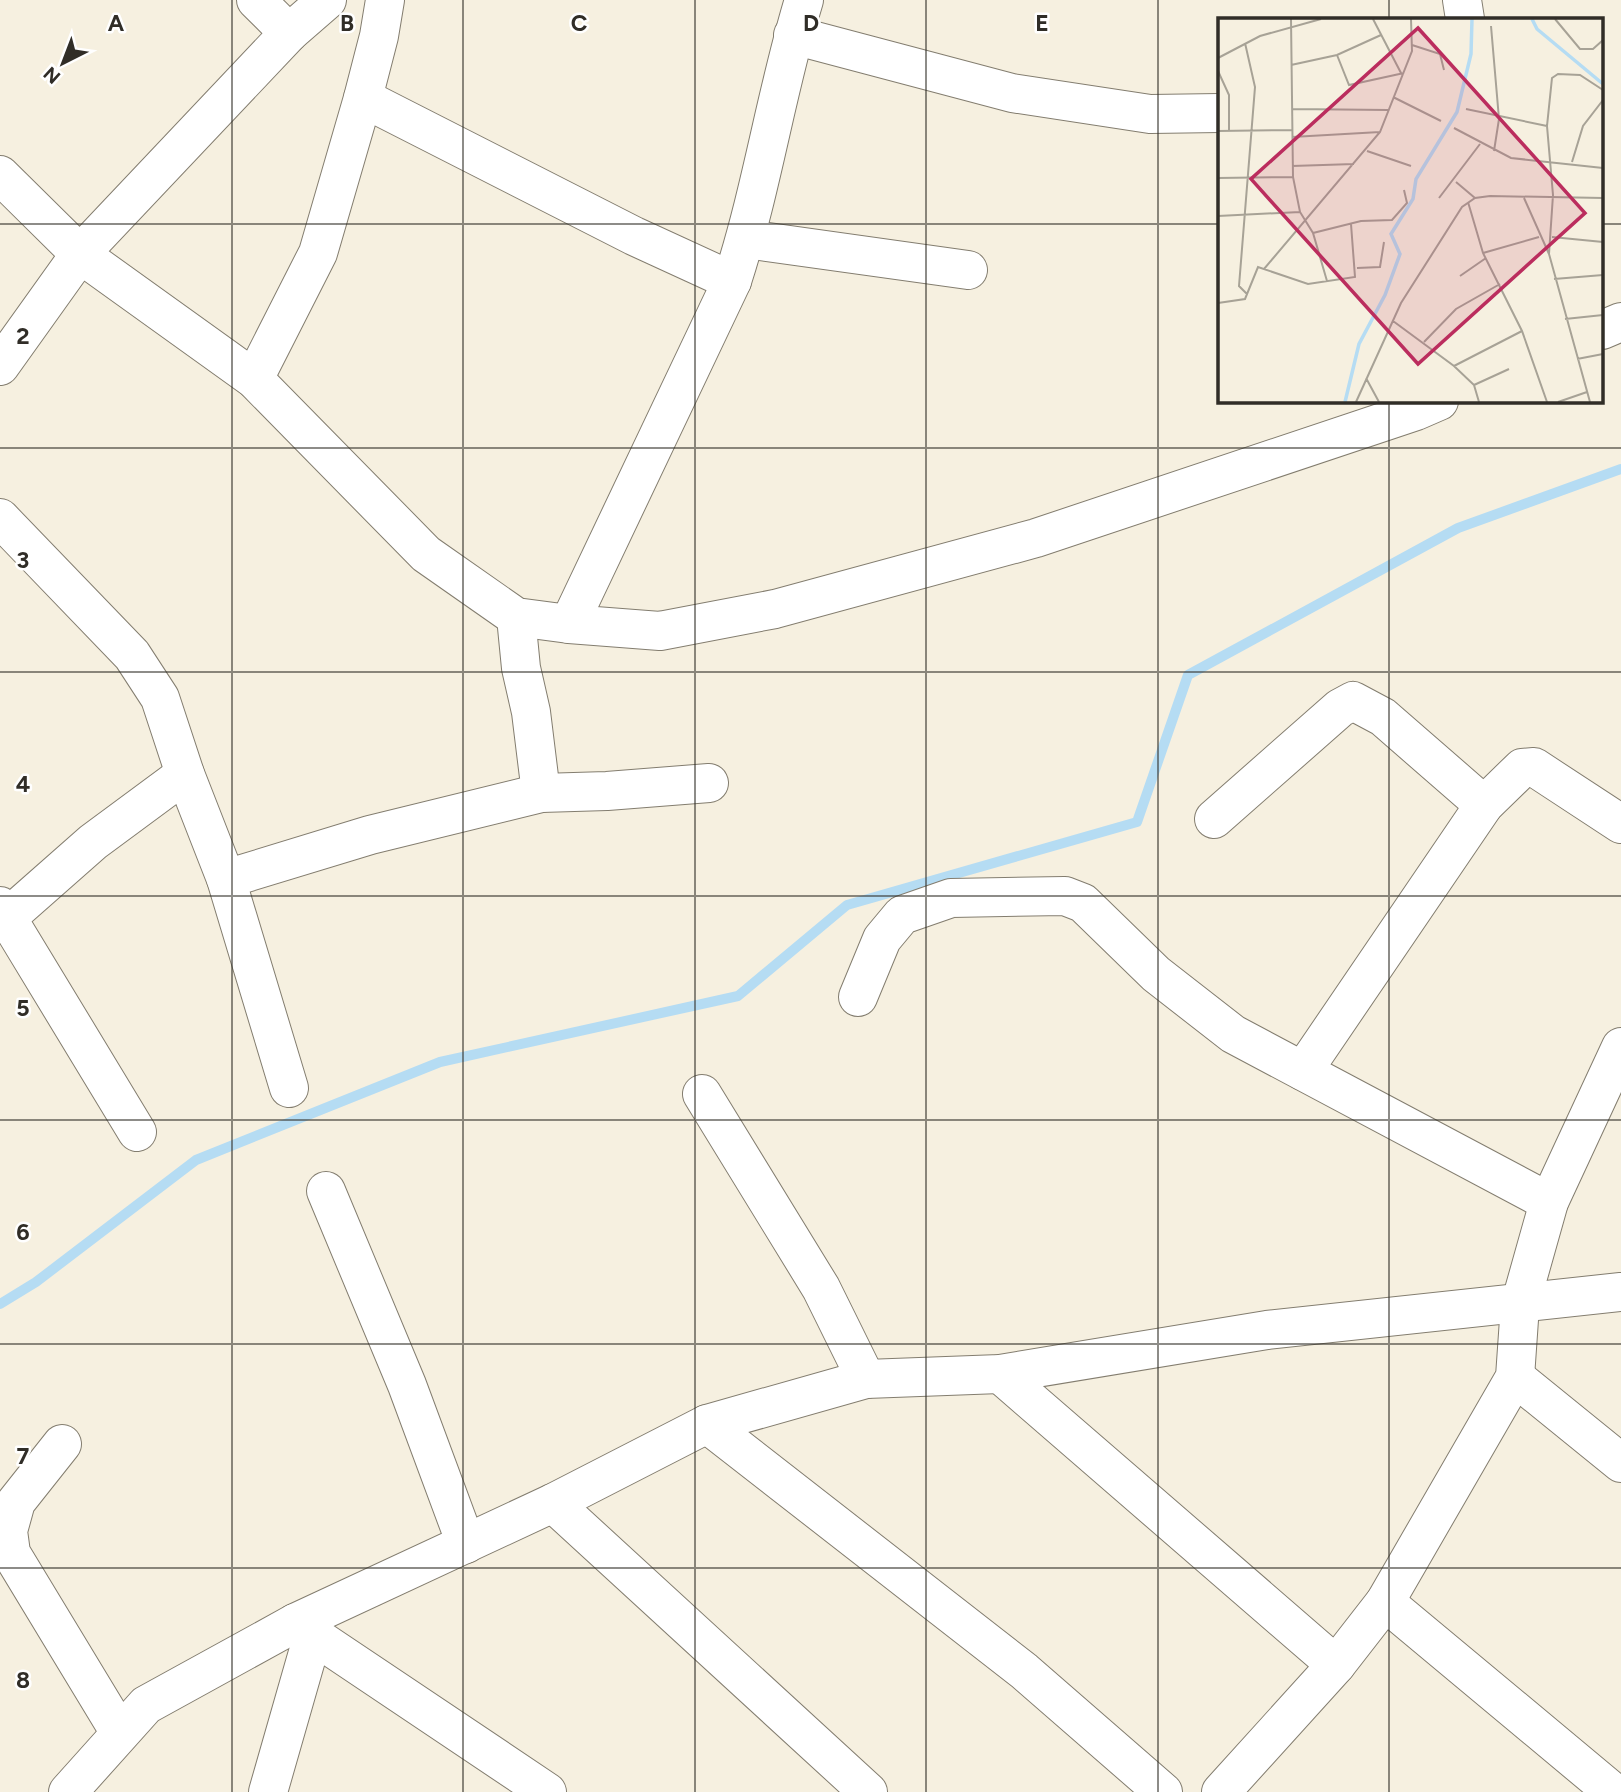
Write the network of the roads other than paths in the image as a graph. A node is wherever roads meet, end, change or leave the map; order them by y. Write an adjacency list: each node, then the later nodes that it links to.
1 (256, 0): 7 (street)
2 (327, 0): 7 (street)
3 (386, 0): 8 (street)
4 (1462, 0): 6 (street)
5 (799, 18): 9 (street); 11 (street)
6 (1465, 18)
7 (289, 33): 12 (street)
8 (363, 99): 14 (street); 18 (street)
9 (1218, 113)
10 (0, 175): 12 (street)
11 (746, 239): 13 (street); 14 (street)
12 (80, 254): 17 (street); 18 (street)
13 (968, 270)
14 (732, 281): 22 (street)
15 (1621, 322): 16 (street)
16 (1604, 329)
17 (0, 366)
18 (254, 379): 21 (street)
19 (1438, 402): 22 (street)
20 (0, 518): 23 (street)
21 (516, 617): 22 (street); 25 (street)
22 (569, 624)
23 (185, 774): 29 (street); 30 (street)
24 (709, 783): 25 (street)
25 (541, 793): 29 (street)
26 (1484, 805): 27 (street); 28 (street); 33 (street)
27 (1214, 819)
28 (1621, 824)
29 (226, 879): 34 (street)
30 (2, 915): 36 (street)
31 (858, 997): 33 (street)
32 (1621, 1047): 38 (street)
33 (1303, 1071): 38 (street)
34 (289, 1088)
35 (702, 1094): 43 (street)
36 (136, 1132)
37 (326, 1191): 48 (street)
38 (1549, 1202): 40 (street)
39 (1621, 1292): 40 (street)
40 (1520, 1305): 41 (street); 42 (street)
41 (1000, 1374): 43 (street); 51 (street)
42 (1515, 1377): 46 (street); 49 (street)
43 (866, 1379): 44 (street)
44 (707, 1424): 47 (street); 57 (street)
45 (62, 1444): 52 (street)
46 (1621, 1463)
47 (553, 1503): 48 (street); 56 (street)
48 (466, 1544): 50 (street)
49 (1385, 1602): 51 (street); 59 (street)
50 (304, 1629): 52 (street); 54 (street); 55 (street)
51 (1336, 1665): 58 (street)
52 (120, 1733): 53 (street)
53 (68, 1792)
54 (268, 1792)
55 (547, 1792)
56 (868, 1792)
57 (1163, 1792)
58 (1221, 1792)
59 (1613, 1792)

